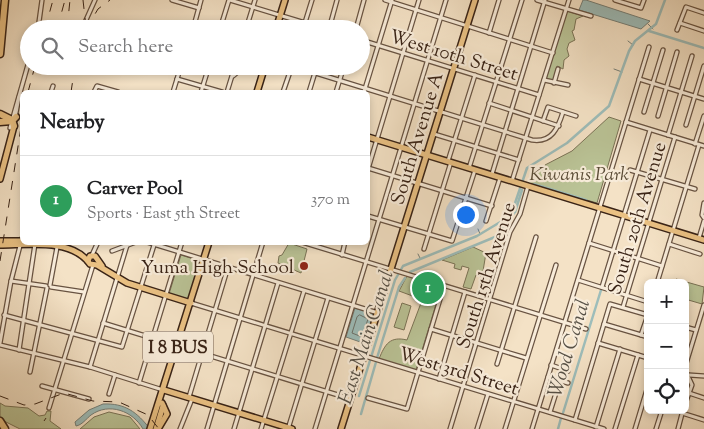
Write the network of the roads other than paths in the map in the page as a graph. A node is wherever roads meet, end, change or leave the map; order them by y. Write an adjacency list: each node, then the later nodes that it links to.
1 (5, 0): 28 (highway); 57 (highway)
2 (42, 0): 33 (street)
3 (95, 0): 34 (street)
4 (172, 0): 25 (street)
5 (201, 0): 25 (street)
6 (229, 0): 24 (street); 36 (street)
7 (255, 0): 24 (street)
8 (285, 0): 30 (main road)
9 (312, 0): 40 (street)
10 (337, 0): 41 (street)
11 (364, 0): 42 (street)
12 (385, 0): 22 (street)
13 (419, 0): 27 (street)
14 (446, 0): 32 (street)
15 (475, 0): 44 (main road, South Avenue A)
16 (499, 0): 47 (street)
17 (522, 0): 48 (street)
18 (537, 0): 23 (street)
19 (569, 0): 26 (street, South 15th Avenue)
20 (615, 0): 21 (street)
21 (644, 0)
22 (392, 1): 27 (street); 50 (street)
23 (545, 1): 26 (street); 51 (street)
24 (253, 7): 30 (street); 37 (street)
25 (199, 8): 35 (street)
26 (566, 9): 31 (street); 56 (street, South 15th Avenue)
27 (416, 10): 32 (street); 55 (street)
28 (3, 11)
29 (704, 13): 43 (street)
30 (280, 15): 38 (main road); 39 (street)
31 (591, 16)
32 (441, 17): 44 (street); 59 (street)
33 (39, 20)
34 (86, 20)
35 (196, 20)
36 (223, 20)
37 (249, 20)
38 (279, 20)
39 (296, 20)
40 (306, 20)
41 (330, 20)
42 (358, 20)
43 (680, 23): 45 (street); 46 (street)
44 (467, 25): 47 (street); 61 (main road, South Avenue A)
45 (677, 30)
46 (704, 31)
47 (489, 33): 48 (street)
48 (510, 40): 51 (street); 79 (street)
49 (370, 43): 50 (street, West 10th Street)
50 (378, 45): 55 (street, West 10th Street); 63 (street)
51 (531, 46): 56 (street); 85 (street)
52 (649, 47): 76 (street)
53 (663, 50): 81 (street)
54 (677, 52): 86 (street)
55 (403, 53): 59 (street, West 10th Street); 102 (street)
56 (552, 53): 77 (street, South 15th Avenue)
57 (0, 54)
58 (692, 56): 100 (street, South 20th Avenue)
59 (428, 60): 61 (street, West 10th Street); 105 (street)
60 (704, 66): 103 (street)
61 (454, 68): 73 (street, West 10th Street); 108 (main road, South Avenue A)
62 (558, 69): 80 (street)
63 (370, 71)
64 (24, 75): 117 (street)
65 (179, 75): 75 (street)
66 (205, 75): 84 (street)
67 (262, 75): 94 (main road)
68 (289, 75): 95 (street)
69 (314, 75): 96 (street)
70 (321, 75): 78 (street)
71 (342, 75): 78 (street)
72 (369, 75): 98 (street)
73 (475, 75): 79 (street, West 10th Street); 116 (street)
74 (232, 76): 93 (street)
75 (178, 79): 84 (street); 90 (street)
76 (639, 79): 81 (street); 120 (street)
77 (544, 80): 80 (street); 101 (street, South 15th Avenue)
78 (340, 81): 97 (street); 98 (street)
79 (496, 82): 85 (street, West 10th Street); 106 (street)
80 (554, 83): 82 (street)
81 (653, 83): 86 (street); 110 (street)
82 (568, 85)
83 (53, 86): 87 (street)
84 (202, 86): 91 (street); 92 (street)
85 (518, 88): 101 (street, West 10th Street); 107 (street)
86 (667, 88): 100 (street); 113 (street)
87 (52, 90)
88 (95, 90): 89 (street)
89 (111, 90)
90 (174, 90)
91 (201, 90)
92 (215, 90)
93 (228, 90)
94 (258, 90)
95 (284, 90)
96 (310, 90)
97 (337, 90)
98 (364, 90)
99 (370, 91): 102 (street)
100 (681, 92): 103 (street); 128 (street, South 20th Avenue)
101 (539, 95): 115 (street, South 15th Avenue)
102 (390, 96): 105 (street); 132 (street)
103 (695, 96): 104 (street); 121 (street)
104 (704, 99)
105 (414, 104): 108 (street); 136 (street)
106 (489, 104): 107 (street); 122 (street)
107 (512, 110): 115 (street); 126 (street)
108 (440, 112): 116 (street); 127 (main road, South Avenue A)
109 (564, 112): 112 (street); 118 (street); 123 (street)
110 (644, 112)
111 (0, 114): 117 (highway)
112 (576, 116)
113 (658, 116)
114 (704, 116): 125 (street)
115 (532, 117): 118 (street); 131 (street, South 15th Avenue)
116 (461, 119): 122 (street); 133 (street)
117 (12, 121): 119 (highway); 146 (main road); 151 (main road)
118 (543, 121): 123 (street)
119 (0, 122)
120 (626, 122): 124 (street); 161 (street)
121 (686, 125)
122 (482, 126): 126 (street); 137 (street)
123 (559, 126): 131 (street)
124 (650, 130): 128 (street); 147 (street)
125 (702, 131): 134 (street)
126 (504, 132): 131 (street); 138 (street)
127 (433, 134): 133 (street); 139 (main road, South Avenue A)
128 (668, 135): 129 (street)
129 (675, 137): 134 (street); 152 (street, South 20th Avenue)
130 (370, 138): 132 (main road)
131 (526, 139): 140 (street, South 15th Avenue)
132 (376, 140): 136 (main road); 141 (street)
133 (454, 140): 137 (street); 142 (street)
134 (697, 144): 135 (street); 155 (street)
135 (704, 146)
136 (401, 147): 139 (main road); 149 (street)
137 (476, 147): 138 (street); 143 (street)
138 (498, 154): 140 (street); 148 (street)
139 (426, 155): 142 (main road); 153 (main road, South Avenue A)
140 (519, 160): 154 (street, South 15th Avenue)
141 (370, 162)
142 (449, 162): 143 (main road); 157 (street)
143 (472, 169): 148 (main road); 158 (street)
144 (370, 170): 149 (street)
145 (630, 170): 147 (street)
146 (0, 171)
147 (637, 172): 152 (street); 162 (street)
148 (492, 175): 150 (main road)
149 (392, 176): 153 (street); 164 (street)
150 (500, 178): 154 (main road); 160 (street)
151 (0, 179)
152 (662, 180): 155 (street); 167 (street, South 20th Avenue)
153 (418, 184): 157 (street); 168 (main road, South Avenue A)
154 (520, 184): 161 (main road); 223 (street, South 15th Avenue)
155 (686, 187): 156 (street); 169 (street)
156 (695, 190)
157 (442, 191): 158 (street); 170 (street)
158 (466, 198): 160 (street); 170 (street)
159 (704, 203): 165 (street)
160 (492, 206): 166 (street)
161 (600, 208): 162 (main road); 175 (street)
162 (624, 216): 167 (main road); 193 (street)
163 (370, 217): 164 (street)
164 (379, 219): 168 (street); 201 (street)
165 (704, 220): 172 (street)
166 (486, 221)
167 (648, 223): 169 (main road); 198 (street, South 20th Avenue)
168 (404, 227): 170 (street); 205 (main road, South Avenue A)
169 (673, 231): 172 (main road); 176 (street)
170 (428, 234): 192 (street)
171 (536, 237): 228 (street)
172 (701, 239)
173 (20, 241): 174 (main road)
174 (0, 243)
175 (589, 243): 193 (street); 209 (street)
176 (669, 244): 196 (street); 203 (street)
177 (21, 245): 210 (street)
178 (35, 245): 212 (street)
179 (56, 245): 213 (street)
180 (58, 245): 199 (main road)
181 (97, 245): 199 (street)
182 (125, 245): 194 (street)
183 (127, 245): 207 (street)
184 (155, 245): 214 (street)
185 (158, 245): 195 (street)
186 (181, 245): 195 (street)
187 (208, 245): 200 (main road, I 8 BUS)
188 (263, 245): 206 (street)
189 (310, 245): 191 (street)
190 (344, 245): 197 (street)
191 (316, 247): 197 (street)
192 (424, 248)
193 (613, 250): 198 (street); 216 (street)
194 (112, 252)
195 (179, 252): 200 (street); 220 (street)
196 (700, 254)
197 (342, 255): 201 (street)
198 (638, 258): 203 (street); 221 (street, South 20th Avenue)
199 (93, 260): 207 (main road); 218 (street)
200 (204, 260): 204 (street); 225 (main road, I 8 BUS)
201 (366, 262): 205 (street); 226 (street)
202 (556, 265): 234 (street)
203 (662, 266): 208 (street)
204 (228, 267): 206 (street); 230 (street)
205 (391, 270): 215 (street); 231 (main road, South Avenue A)
206 (254, 275): 211 (street); 235 (street)
207 (117, 277): 214 (main road); 238 (street)
208 (658, 279)
209 (578, 280): 216 (street); 237 (street)
210 (11, 281): 212 (street); 233 (street)
211 (278, 283): 217 (street); 242 (street)
212 (30, 284): 213 (street); 236 (street)
213 (49, 286): 218 (street); 239 (street)
214 (141, 286): 220 (main road); 247 (street)
215 (444, 286): 219 (street); 244 (street)
216 (602, 288): 221 (street)
217 (304, 291): 222 (street); 249 (street)
218 (84, 292): 248 (street)
219 (465, 292): 223 (street); 250 (street)
220 (166, 295): 225 (main road); 253 (street)
221 (626, 295): 224 (street); 229 (street, South 20th Avenue)
222 (328, 298): 226 (street); 255 (street)
223 (490, 300): 228 (street); 256 (street, South 15th Avenue)
224 (644, 301)
225 (191, 303): 230 (street, West 3rd Street); 259 (main road, I 8 BUS)
226 (353, 305): 231 (street); 260 (street)
227 (704, 306): 246 (street)
228 (515, 307): 234 (street); 263 (street)
229 (623, 307): 232 (street); 240 (street)
230 (215, 311): 235 (street, West 3rd Street); 266 (street)
231 (378, 313): 268 (main road, South Avenue A)
232 (644, 314)
233 (4, 315): 236 (street); 258 (street)
234 (540, 315): 237 (street); 271 (street)
235 (240, 318): 242 (street, West 3rd Street); 273 (street)
236 (25, 320): 239 (street); 261 (street)
237 (565, 322): 245 (street); 275 (street)
238 (103, 323): 247 (street); 254 (street)
239 (40, 324): 248 (street); 265 (street)
240 (604, 324): 251 (street); 257 (street)
241 (645, 324): 251 (street)
242 (265, 326): 249 (street, West 3rd Street); 277 (street)
243 (689, 328): 246 (street)
244 (431, 329): 250 (street); 280 (street)
245 (586, 329)
246 (696, 330): 264 (street)
247 (128, 331): 253 (street); 254 (street)
248 (72, 333): 254 (street); 272 (street)
249 (290, 333): 255 (street, West 3rd Street); 283 (street)
250 (452, 336): 256 (street); 287 (street)
251 (641, 336): 252 (street)
252 (644, 336)
253 (153, 338): 259 (street); 288 (street)
254 (98, 340): 276 (street)
255 (315, 341): 260 (street, West 3rd Street); 290 (street)
256 (476, 343): 263 (street); 292 (street, South 15th Avenue)
257 (598, 343): 262 (street); 316 (street)
258 (0, 344): 261 (street)
259 (178, 346): 266 (street); 294 (main road, I 8 BUS)
260 (340, 348): 268 (street, West 3rd Street); 295 (street)
261 (18, 350): 265 (street)
262 (620, 350): 267 (street); 320 (street)
263 (501, 351): 271 (street); 274 (street)
264 (691, 351): 270 (street)
265 (34, 354): 272 (street); 279 (street)
266 (202, 354): 273 (street); 300 (street)
267 (638, 355): 269 (street); 336 (street)
268 (366, 356): 280 (street, West 3rd Street); 304 (main road, South Avenue A)
269 (644, 357)
270 (689, 357)
271 (526, 358): 306 (street)
272 (65, 361): 276 (street); 293 (street)
273 (227, 361): 277 (street); 307 (street)
274 (497, 364)
275 (552, 366): 278 (street); 285 (street)
276 (90, 367): 281 (street)
277 (252, 369): 283 (street); 311 (street)
278 (568, 370)
279 (30, 372)
280 (418, 372): 287 (street, West 3rd Street); 301 (street)
281 (115, 375): 288 (street); 298 (street)
282 (689, 375): 284 (street)
283 (277, 376): 290 (street); 315 (street)
284 (704, 376)
285 (548, 377): 289 (street); 309 (street)
286 (689, 378): 297 (street)
287 (439, 379): 292 (street, West 3rd Street)
288 (139, 382): 294 (street)
289 (568, 383)
290 (301, 384): 295 (street); 327 (street)
291 (42, 386): 293 (street)
292 (463, 386): 299 (street, West 3rd Street); 330 (street, South 15th Avenue)
293 (56, 389): 303 (street); 308 (street)
294 (164, 390): 300 (main road); 322 (main road, I 8 BUS); 322 (main road, I 8 BUS)
295 (326, 392): 304 (street); 328 (street)
296 (556, 393): 310 (street)
297 (689, 393): 302 (street)
298 (109, 394)
299 (488, 394): 306 (street, West 3rd Street); 331 (street)
300 (191, 398): 307 (main road); 323 (street)
301 (368, 398)
302 (704, 398)
303 (89, 399)
304 (351, 399): 329 (main road, South Avenue A)
305 (644, 399): 337 (street)
306 (513, 401): 309 (street, West 3rd Street); 332 (street)
307 (214, 405): 311 (main road); 324 (street)
308 (49, 408)
309 (538, 409): 310 (street, West 3rd Street); 333 (street)
310 (550, 412): 316 (street, West 3rd Street)
311 (239, 413): 315 (main road); 325 (street)
312 (661, 414): 338 (street)
313 (682, 414): 339 (street)
314 (688, 414): 317 (street)
315 (264, 420): 326 (street); 327 (main road)
316 (575, 420): 319 (street, West 3rd Street)
317 (704, 420)
318 (0, 421): 321 (highway)
319 (587, 424): 320 (street, West 3rd Street); 334 (street)
320 (596, 427): 335 (street, West 3rd Street)
321 (2, 428)
322 (154, 429)
323 (180, 429)
324 (207, 429)
325 (234, 429)
326 (261, 429)
327 (289, 429)
328 (315, 429)
329 (342, 429)
330 (450, 429)
331 (477, 429)
332 (505, 429)
333 (532, 429)
334 (586, 429)
335 (604, 429)
336 (615, 429)
337 (635, 429)
338 (656, 429)
339 (678, 429)

